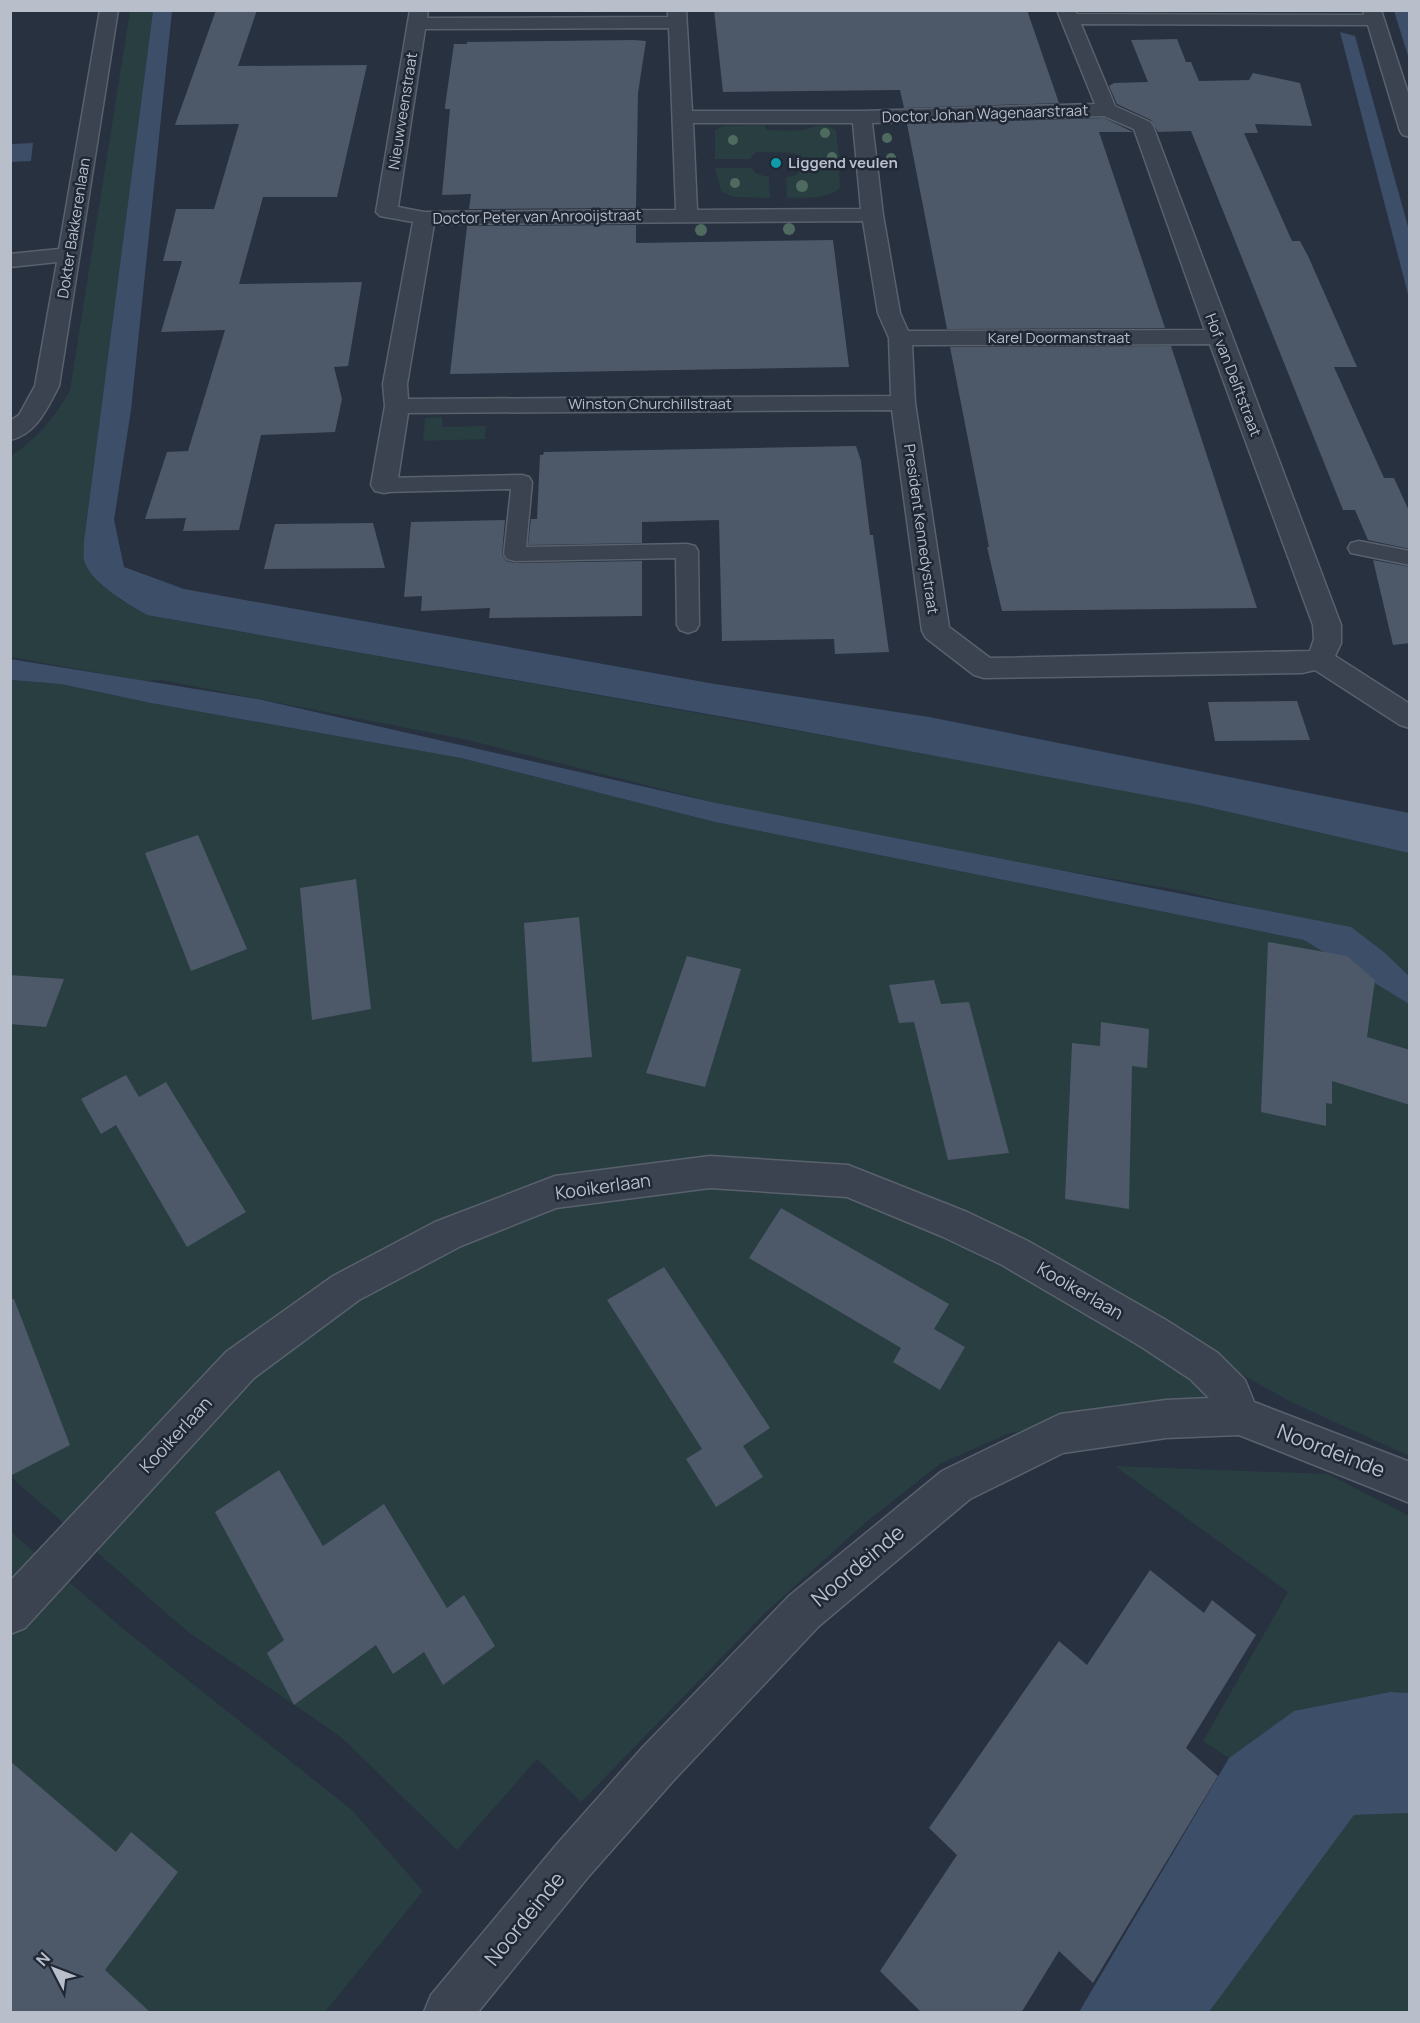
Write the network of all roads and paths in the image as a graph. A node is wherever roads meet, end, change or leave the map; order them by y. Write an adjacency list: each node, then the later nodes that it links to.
1 (109, 10): 14 (street, Dokter Bakkerenlaan)
2 (1068, 15): 3 (street); 6 (street)
3 (1373, 15): 9 (street)
4 (677, 16): 5 (street); 7 (street)
5 (418, 17): 10 (street, Nieuwveenstraat)
6 (1107, 110): 8 (street, Doctor Johan Wagenaarstraat); 17 (street, Hof van Delftstraat)
7 (682, 117): 8 (street, Doctor Johan Wagenaarstraat); 12 (street)
8 (862, 117): 11 (street, President Kennedystraat)
9 (1410, 131)
10 (387, 212): 13 (street, Doctor Peter van Anrooijstraat)
11 (872, 215): 12 (street, Doctor Peter van Anrooijstraat); 16 (street, President Kennedystraat)
12 (687, 216): 13 (street, Doctor Peter van Anrooijstraat)
13 (424, 218): 19 (street)
14 (70, 254): 15 (street); 20 (street, Dokter Bakkerenlaan)
15 (10, 261)
16 (900, 338): 17 (street, Karel Doormanstraat); 18 (street, President Kennedystraat)
17 (1219, 338): 25 (street, Hof van Delftstraat)
18 (903, 403): 19 (street, Winston Churchillstraat); 25 (street, President Kennedystraat)
19 (397, 406): 21 (street)
20 (10, 433)
21 (384, 485): 24 (lane)
22 (1359, 548): 23 (lane)
23 (1410, 558)
24 (688, 625)
25 (1319, 659): 26 (street)
26 (1410, 718)
27 (1239, 1416): 28 (street, Noordeinde); 29 (street, Kooikerlaan); 30 (street, Noordeinde)
28 (1410, 1483)
29 (10, 1613)
30 (448, 2013)

